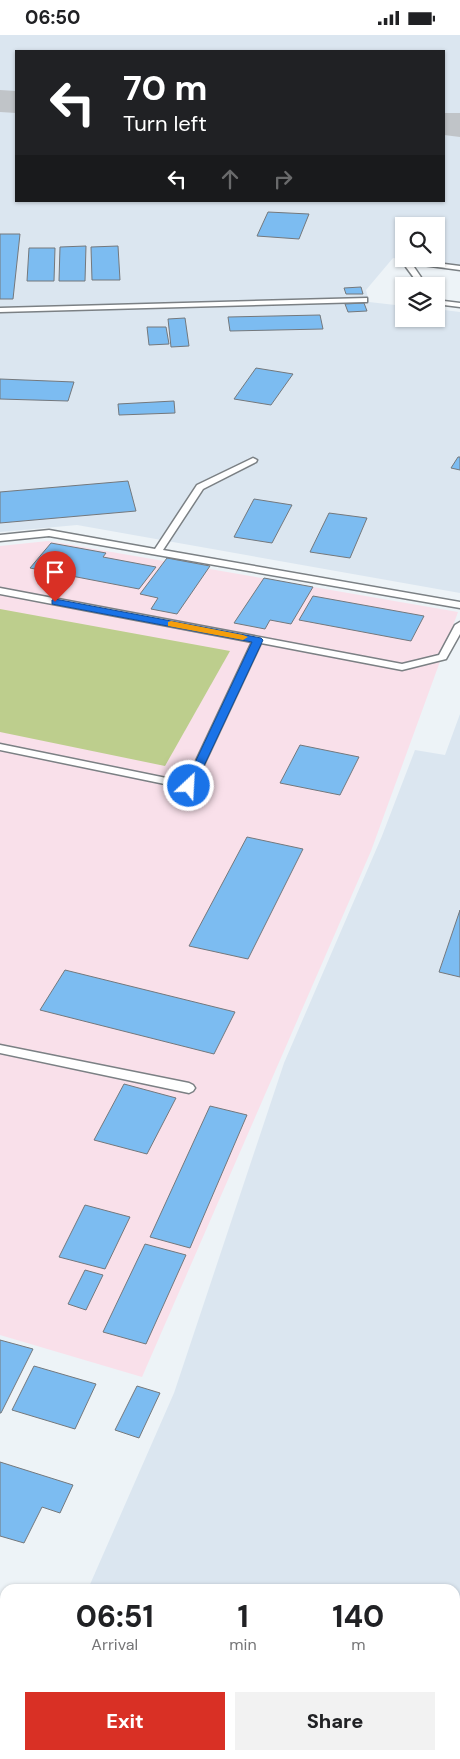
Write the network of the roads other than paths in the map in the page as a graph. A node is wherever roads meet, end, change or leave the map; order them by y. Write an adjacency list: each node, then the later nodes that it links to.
1 (460, 268): 2 (lane)
2 (416, 277)
3 (364, 300): 6 (lane)
4 (445, 303): 5 (lane)
5 (460, 305)
6 (0, 310)
7 (253, 459): 9 (lane)
8 (0, 538): 9 (lane)
9 (157, 552): 11 (lane)
10 (0, 591): 13 (lane)
11 (460, 605)
12 (460, 625): 13 (lane)
13 (258, 640): 14 (lane)
14 (0, 747)
15 (0, 1049): 16 (lane)
16 (189, 1088)

